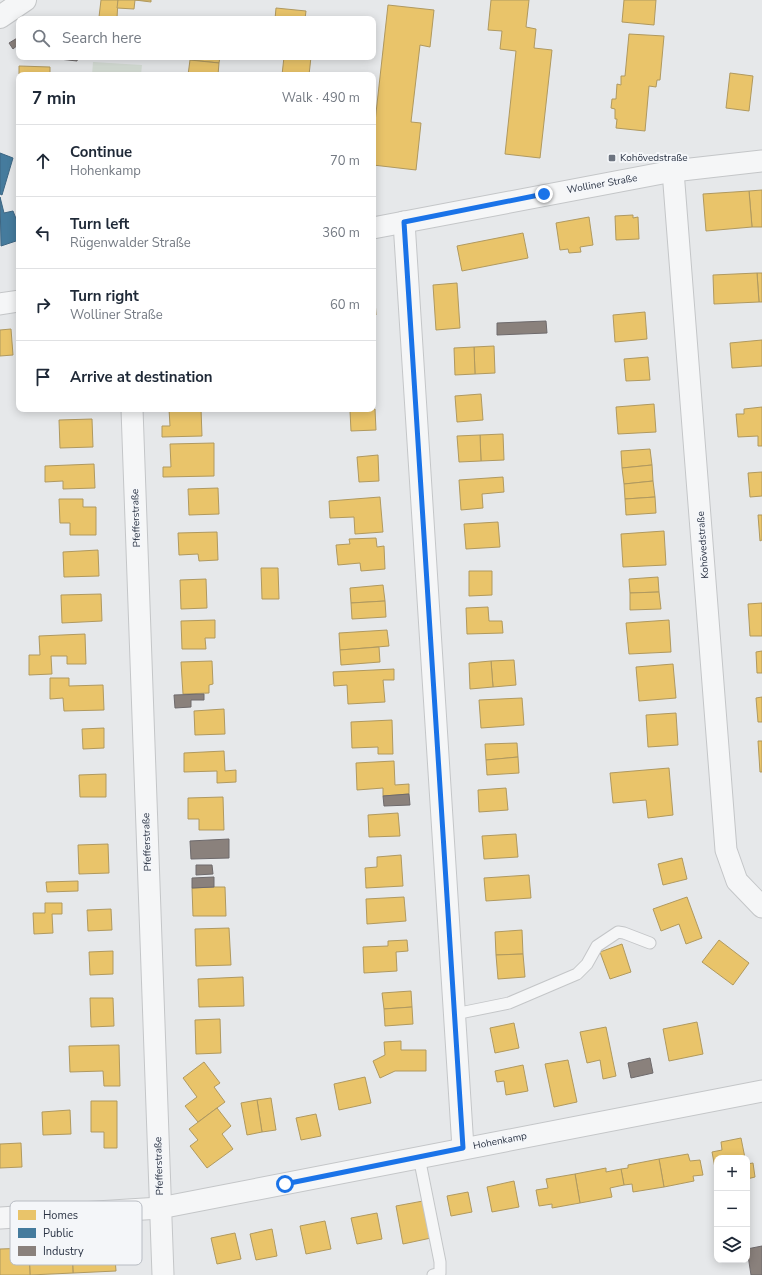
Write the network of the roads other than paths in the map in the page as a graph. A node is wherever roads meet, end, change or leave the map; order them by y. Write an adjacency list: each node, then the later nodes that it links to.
1 (25, 0): 2 (street)
2 (0, 17)
3 (762, 161): 4 (street, Wolliner Straße)
4 (673, 171): 5 (street, Wolliner Straße); 10 (street, Kohövedstraße)
5 (404, 222): 6 (street, Wolliner Straße); 12 (street)
6 (376, 227)
7 (16, 301): 8 (street)
8 (0, 304)
9 (132, 412): 16 (street, Pfefferstraße)
10 (762, 907)
11 (650, 943): 12 (lane)
12 (455, 1014): 14 (street)
13 (762, 1091): 14 (street, Hohenkamp)
14 (463, 1148): 15 (street, Hohenkamp)
15 (420, 1157): 16 (street, Hohenkamp); 21 (lane)
16 (160, 1208): 17 (street, Hohenkamp); 20 (street, Pfefferstraße)
17 (142, 1209)
18 (10, 1217): 19 (street, Hohenkamp)
19 (0, 1218)
20 (163, 1275)
21 (433, 1275)

